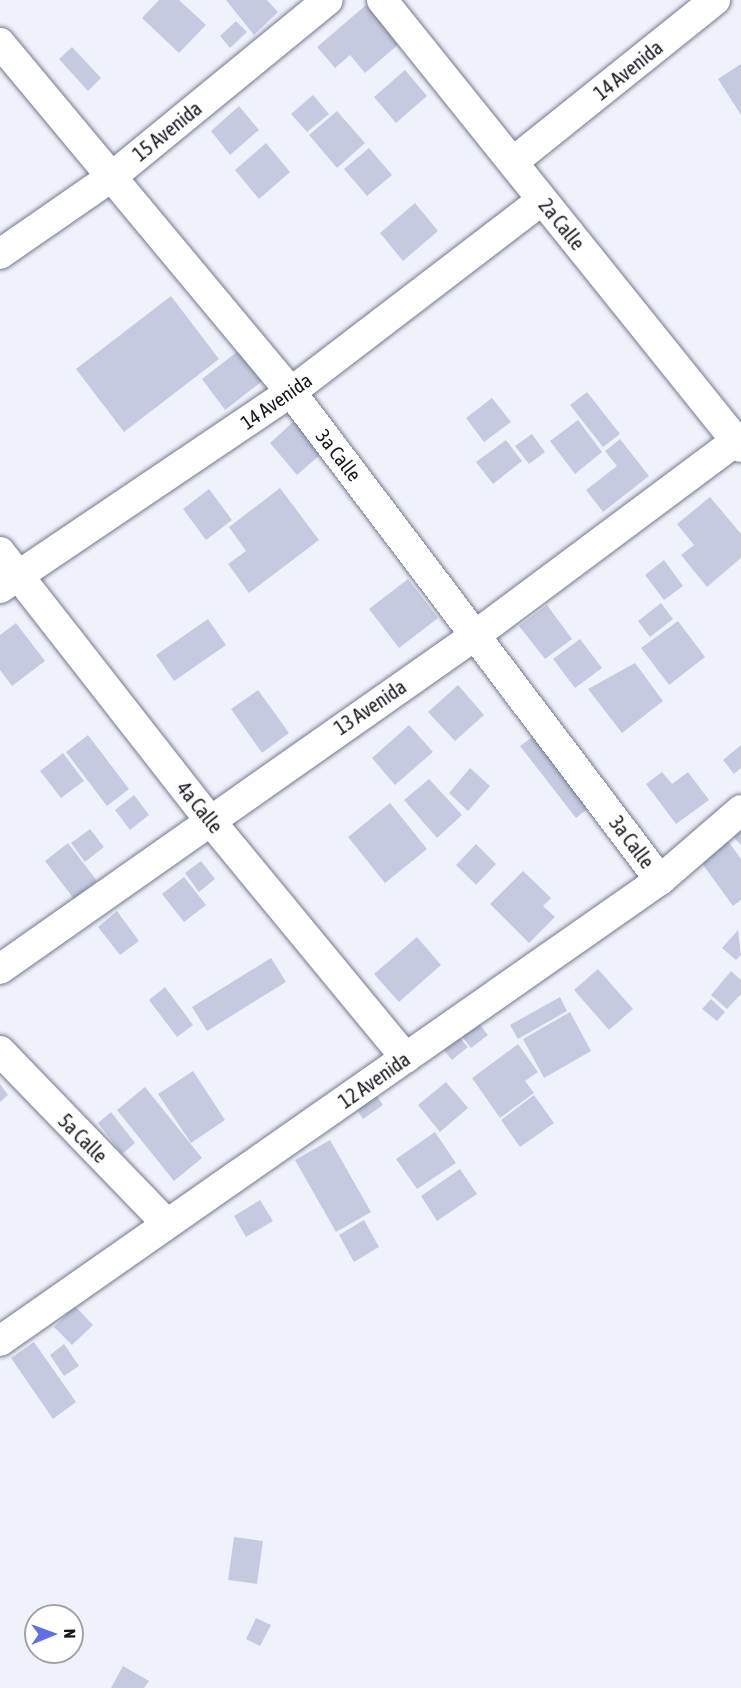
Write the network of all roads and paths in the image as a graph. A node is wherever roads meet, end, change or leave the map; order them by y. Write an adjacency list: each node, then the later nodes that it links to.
1 (328, 0): 6 (street, 15 Avenida)
2 (382, 0): 5 (street, 2a Calle)
3 (715, 0): 5 (street, 14 Avenida)
4 (0, 43): 6 (street, 3a Calle)
5 (513, 162): 7 (street, 2a Calle)
6 (114, 175): 8 (street, 15 Avenida); 9 (street, 3a Calle)
7 (542, 200): 9 (street, 14 Avenida); 10 (street, 2a Calle)
8 (0, 254)
9 (291, 392): 12 (street, 14 Avenida); 13 (street, 3a Calle)
10 (739, 444): 13 (street, 13 Avenida)
11 (0, 552): 12 (street, 4a Calle)
12 (9, 582): 15 (street, 4a Calle)
13 (477, 634): 15 (street, 13 Avenida); 16 (street, 3a Calle)
14 (741, 810): 16 (street, 12 Avenida)
15 (208, 818): 17 (street, 13 Avenida); 19 (street, 4a Calle)
16 (660, 880): 19 (street, 12 Avenida)
17 (0, 969)
18 (0, 1051): 20 (street, 5a Calle)
19 (406, 1058): 20 (street, 12 Avenida)
20 (167, 1224): 21 (street, 12 Avenida)
21 (0, 1341)

